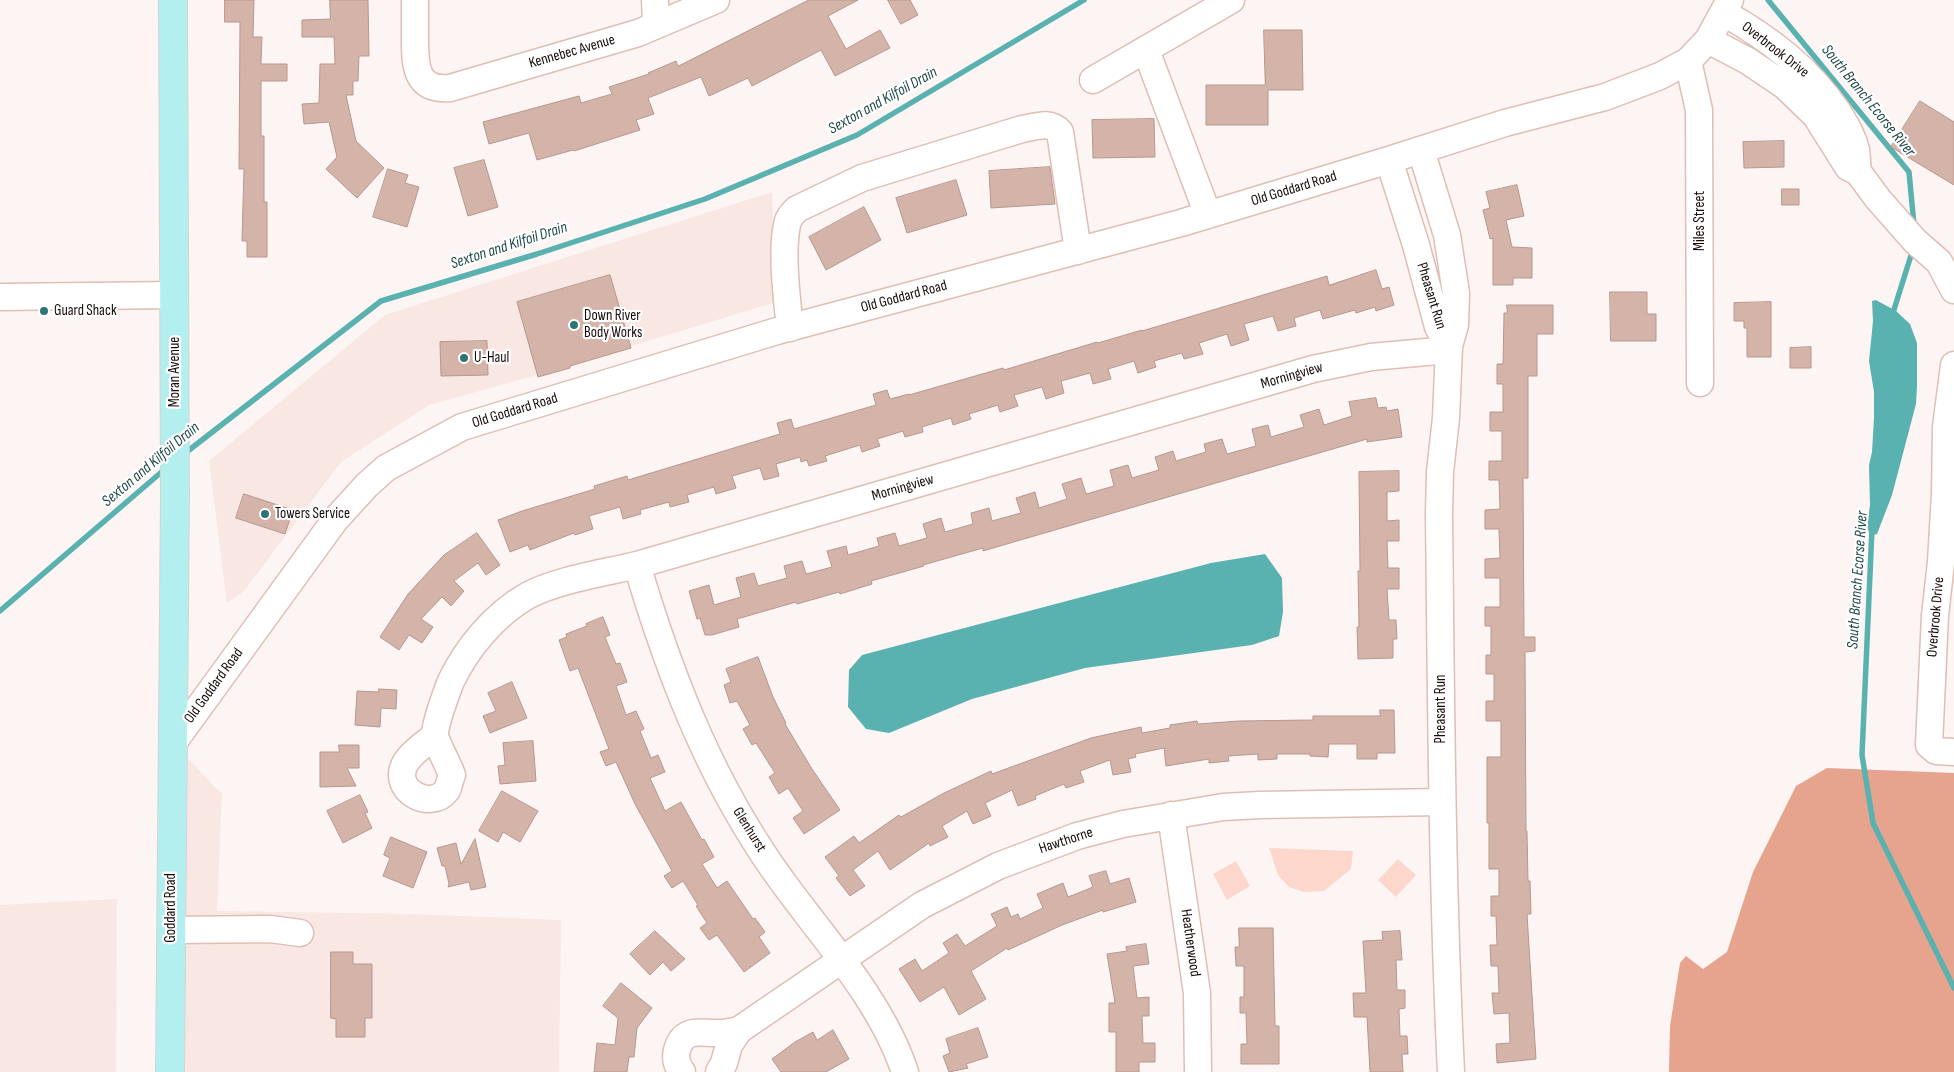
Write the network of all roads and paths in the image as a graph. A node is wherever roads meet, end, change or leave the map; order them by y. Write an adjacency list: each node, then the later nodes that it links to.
1 (173, 0): 19 (main road, Moran Avenue)
2 (415, 0): 6 (street, Kennebec Avenue)
3 (716, 0): 6 (street, Kennebec Avenue)
4 (1231, 0): 8 (street)
5 (1727, 6): 7 (street, Old Goddard Road); 13 (street, Overbrook Drive)
6 (656, 13)
7 (1708, 40): 9 (street, Old Goddard Road); 13 (street, Overbrook Drive)
8 (1146, 50): 10 (street); 14 (street)
9 (1688, 61): 11 (street, Old Goddard Road); 24 (street, Miles Street)
10 (1093, 80)
11 (1421, 150): 12 (street, Old Goddard Road); 15 (street, Pheasant Run)
12 (1389, 160): 14 (street, Old Goddard Road); 16 (street, Pheasant Run)
13 (1858, 172): 18 (street, Overbrook Drive)
14 (1208, 215): 17 (street, Old Goddard Road)
15 (1446, 235): 16 (street, Pheasant Run); 22 (street, Pheasant Run)
16 (1416, 246): 22 (street, Pheasant Run)
17 (1078, 251): 21 (street, Old Goddard Road); 21 (street)
18 (1954, 290)
19 (174, 295): 20 (street); 28 (main road, Moran Avenue)
20 (0, 298)
21 (790, 328): 28 (street, Old Goddard Road)
22 (1449, 348): 26 (street, Morningview); 30 (street, Pheasant Run)
23 (1954, 365): 25 (street, Overbrook Drive)
24 (1700, 383)
25 (1950, 493): 29 (street, Overbrook Drive)
26 (637, 565): 27 (street, Morningview); 34 (street, Glenhurst)
27 (435, 736)
28 (173, 743): 32 (main road, Goddard Road)
29 (1943, 751)
30 (1442, 802): 31 (street, Hawthorne); 41 (street, Pheasant Run)
31 (1171, 814): 34 (street, Hawthorne); 40 (street, Heatherwood)
32 (171, 930): 33 (street); 36 (main road, Goddard Road)
33 (300, 933)
34 (841, 960): 35 (street, Hawthorne); 39 (street, Glenhurst)
35 (739, 1030): 37 (street, Hawthorne); 38 (street, Hawthorne)
36 (170, 1072)
37 (682, 1072)
38 (719, 1072)
39 (905, 1072)
40 (1198, 1072)
41 (1451, 1072)

